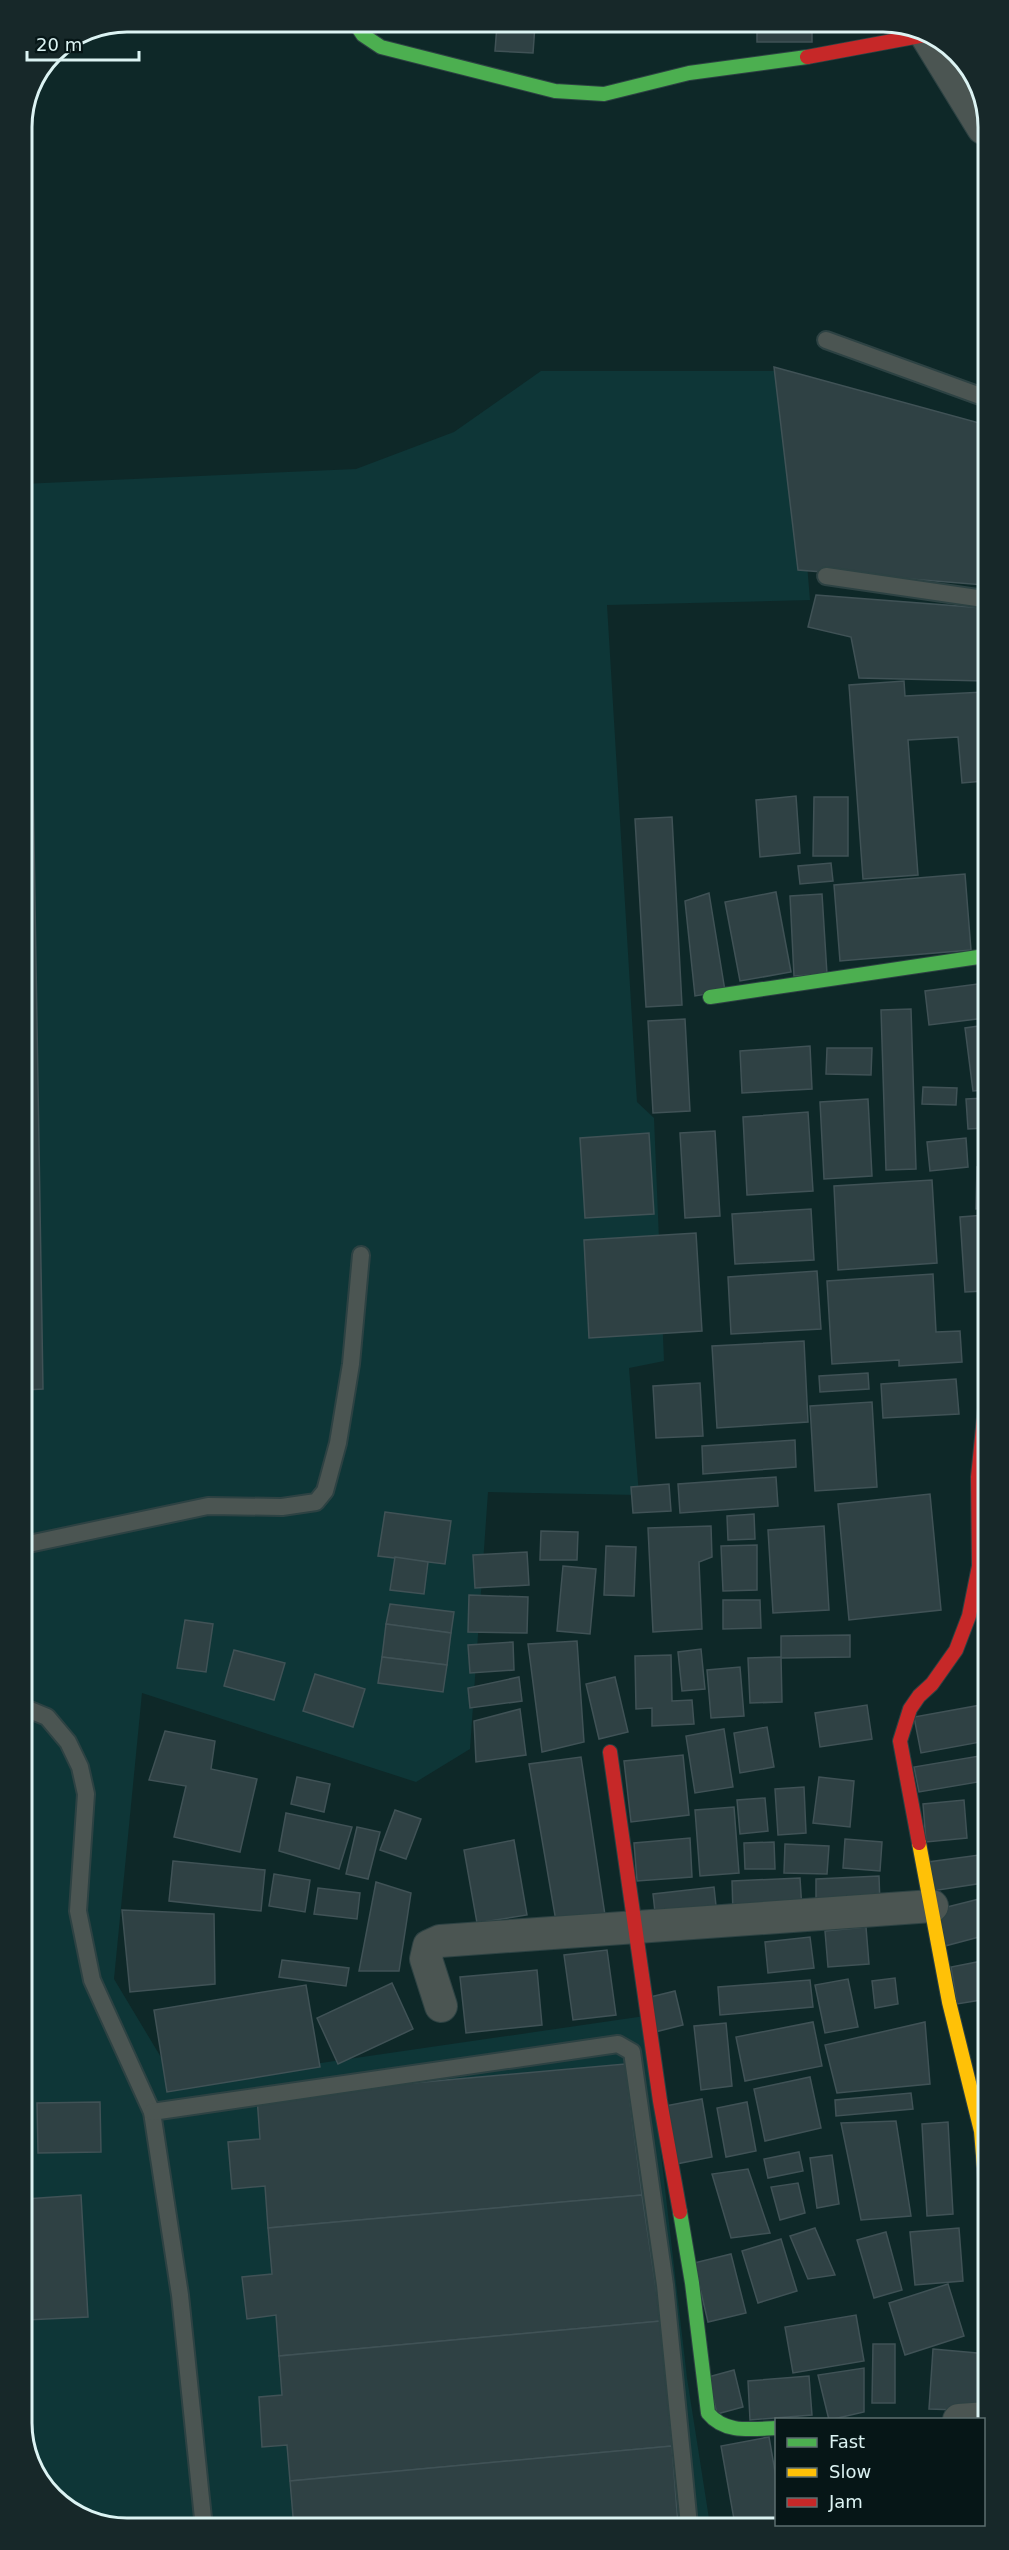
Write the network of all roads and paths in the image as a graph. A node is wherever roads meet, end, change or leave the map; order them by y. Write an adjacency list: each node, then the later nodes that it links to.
1 (361, 32): 2 (street)
2 (914, 37)
3 (933, 46): 4 (street)
4 (977, 118)
5 (826, 340): 6 (lane)
6 (977, 395)
7 (826, 576): 8 (lane)
8 (977, 598)
9 (977, 957): 10 (street)
10 (710, 998)
11 (361, 1255): 12 (lane)
12 (32, 1543)
13 (977, 1576): 16 (street)
14 (32, 1711): 20 (lane)
15 (610, 1752): 17 (street)
16 (932, 1906): 17 (street); 19 (street)
17 (636, 1926): 18 (street); 21 (street)
18 (441, 2006)
19 (977, 2088)
20 (152, 2112): 22 (lane); 23 (lane)
21 (775, 2428)
22 (203, 2518)
23 (688, 2518)

